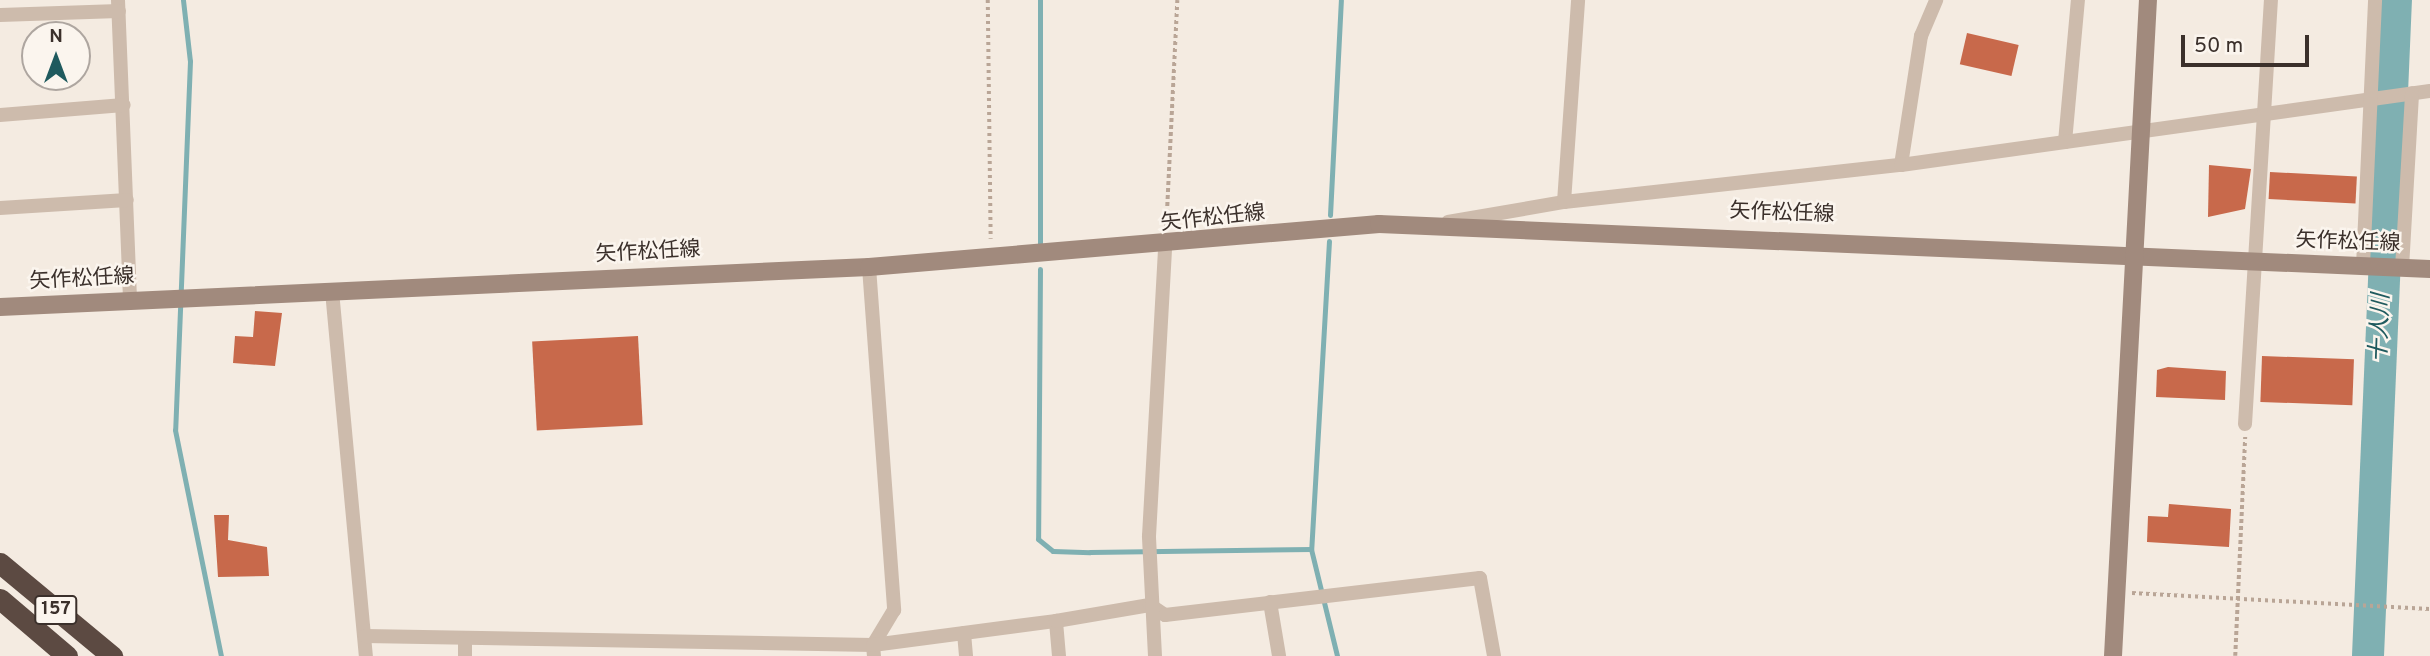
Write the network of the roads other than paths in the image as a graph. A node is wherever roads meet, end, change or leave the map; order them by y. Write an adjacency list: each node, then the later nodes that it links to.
1 (1578, 0): 19 (street)
2 (1936, 0): 17 (street)
3 (2078, 0): 16 (street)
4 (2148, 0): 15 (main road)
5 (2271, 0): 14 (street)
6 (2375, 0): 11 (street)
7 (118, 6): 8 (street); 12 (street)
8 (0, 15)
9 (2430, 91): 10 (street)
10 (2407, 94): 11 (street); 26 (street)
11 (2377, 98): 14 (street); 26 (street)
12 (124, 105): 13 (street); 18 (street)
13 (0, 115)
14 (2266, 115): 15 (street); 24 (street)
15 (2140, 131): 16 (street); 23 (main road)
16 (2065, 142): 17 (street)
17 (1901, 165): 19 (street)
18 (127, 200): 20 (street); 29 (street)
19 (1564, 202): 21 (street)
20 (0, 208)
21 (1440, 224): 22 (main road, 矢作松任線); 23 (main road, 矢作松任線)
22 (1165, 247): 25 (main road, 矢作松任線); 35 (street)
23 (2136, 253): 24 (main road, 矢作松任線); 51 (main road)
24 (2259, 262): 26 (main road, 矢作松任線); 31 (street)
25 (869, 267): 28 (main road, 矢作松任線); 41 (street)
26 (2382, 267): 27 (main road, 矢作松任線)
27 (2430, 269)
28 (332, 292): 29 (main road, 矢作松任線); 38 (street)
29 (130, 299): 30 (main road, 矢作松任線)
30 (0, 307)
31 (2245, 424)
32 (0, 563): 43 (highway, 157)
33 (0, 599): 42 (highway, 157)
34 (1269, 601): 35 (street); 49 (street); 50 (street)
35 (1150, 605): 36 (street); 48 (street)
36 (1056, 621): 37 (street); 47 (street)
37 (964, 633): 41 (street); 46 (street)
38 (365, 636): 39 (street); 44 (street)
39 (465, 639): 40 (street); 45 (street)
40 (569, 650): 41 (street)
41 (873, 650)
42 (67, 656)
43 (112, 656)
44 (366, 656)
45 (465, 656)
46 (966, 656)
47 (1059, 656)
48 (1155, 656)
49 (1279, 656)
50 (1494, 656)
51 (2113, 656)

